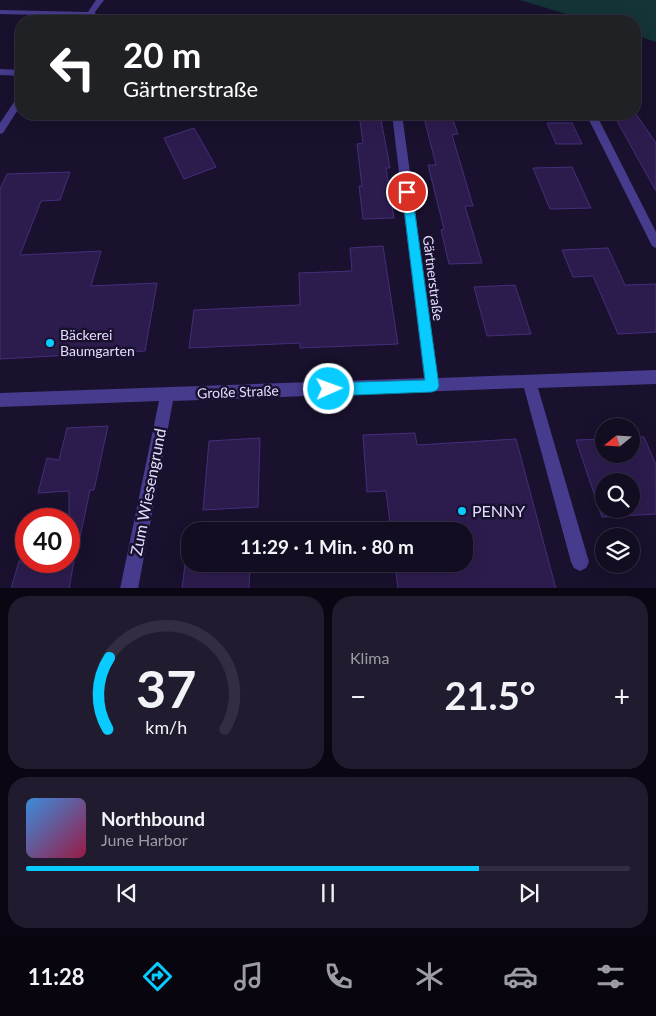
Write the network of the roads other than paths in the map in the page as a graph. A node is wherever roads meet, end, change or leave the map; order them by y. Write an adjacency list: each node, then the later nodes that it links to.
1 (100, 0): 3 (street)
2 (0, 12): 3 (street)
3 (93, 14)
4 (0, 72): 5 (street)
5 (15, 73)
6 (15, 107): 9 (street)
7 (398, 120): 13 (street, Gärtnerstraße)
8 (594, 120): 10 (street)
9 (0, 131)
10 (656, 242)
11 (656, 377): 12 (street, Große Straße)
12 (530, 383): 13 (street, Große Straße); 16 (street)
13 (432, 386): 14 (street, Große Straße)
14 (167, 395): 15 (street, Große Straße); 17 (street, Zum Wiesengrund)
15 (0, 400)
16 (580, 562)
17 (129, 588)

